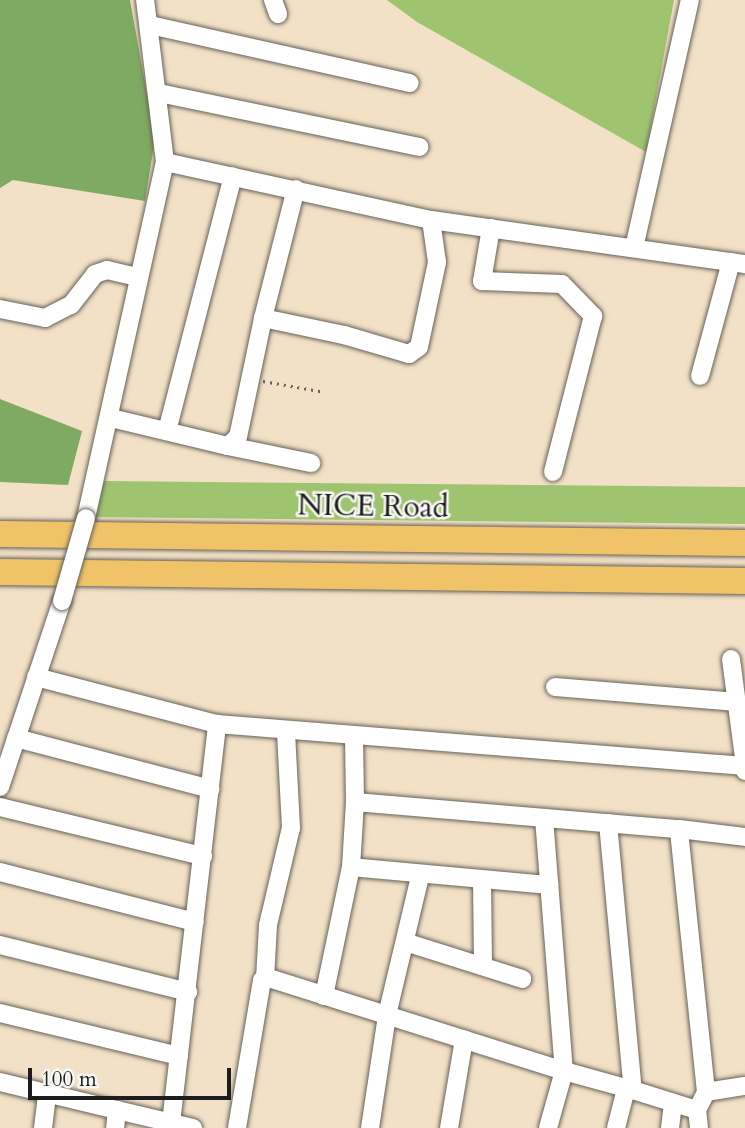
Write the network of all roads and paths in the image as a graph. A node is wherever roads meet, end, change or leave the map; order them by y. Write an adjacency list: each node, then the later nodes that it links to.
1 (145, 0): 3 (street)
2 (690, 0): 12 (street)
3 (150, 25): 4 (street); 5 (street)
4 (410, 83)
5 (159, 93): 6 (street); 7 (street)
6 (419, 147)
7 (165, 162): 8 (street); 14 (street)
8 (233, 176): 9 (street); 21 (street)
9 (296, 189): 10 (street); 16 (street)
10 (431, 220): 11 (street); 16 (street)
11 (491, 228): 12 (street); 24 (street)
12 (634, 248): 13 (street)
13 (741, 259): 17 (street)
14 (137, 277): 15 (street); 20 (street)
15 (0, 309)
16 (262, 318): 18 (street)
17 (699, 376)
18 (250, 379): 19 (path); 22 (street)
19 (325, 392)
20 (111, 418): 21 (street); 30 (street, bridge)
21 (167, 431): 22 (street)
22 (228, 446): 23 (street)
23 (311, 463)
24 (553, 472)
25 (0, 534): 26 (highway, NICE Road)
26 (745, 543)
27 (0, 572): 28 (highway)
28 (745, 581)
29 (731, 659): 32 (street)
30 (36, 677): 33 (street); 36 (street)
31 (555, 687): 32 (street)
32 (737, 702): 37 (street)
33 (218, 724): 34 (street); 39 (street)
34 (286, 731): 35 (street); 56 (street)
35 (354, 737): 37 (street); 40 (street)
36 (16, 738): 38 (street); 39 (street)
37 (745, 768)
38 (0, 787)
39 (210, 789): 46 (street)
40 (355, 802): 42 (street); 47 (street)
41 (0, 807): 46 (street)
42 (544, 818): 43 (street); 51 (street)
43 (608, 824): 44 (street); 67 (street)
44 (679, 829): 45 (street); 68 (street)
45 (745, 837)
46 (203, 856): 52 (street)
47 (351, 867): 49 (street); 59 (street)
48 (0, 872): 52 (street)
49 (420, 876): 50 (street); 53 (street)
50 (482, 881): 51 (street); 55 (street)
51 (549, 886): 64 (street)
52 (195, 922): 58 (street)
53 (405, 942): 55 (street); 61 (street)
54 (0, 945): 58 (street)
55 (483, 966): 57 (street)
56 (265, 979): 59 (street); 75 (street)
57 (522, 979)
58 (187, 992): 63 (street)
59 (324, 996): 61 (street)
60 (0, 1013): 63 (street)
61 (387, 1015): 62 (street); 76 (street)
62 (464, 1039): 64 (street); 77 (street)
63 (179, 1056): 73 (street)
64 (564, 1072): 67 (street); 78 (street)
65 (0, 1082): 69 (street)
66 (745, 1086): 68 (street)
67 (630, 1090): 70 (street); 79 (street)
68 (706, 1092): 72 (street)
69 (47, 1094): 71 (street); 74 (street)
70 (673, 1103): 72 (street); 80 (street)
71 (116, 1119): 73 (street)
72 (698, 1119)
73 (181, 1126)
74 (43, 1128)
75 (237, 1128)
76 (370, 1128)
77 (449, 1128)
78 (548, 1128)
79 (616, 1128)
80 (670, 1128)

